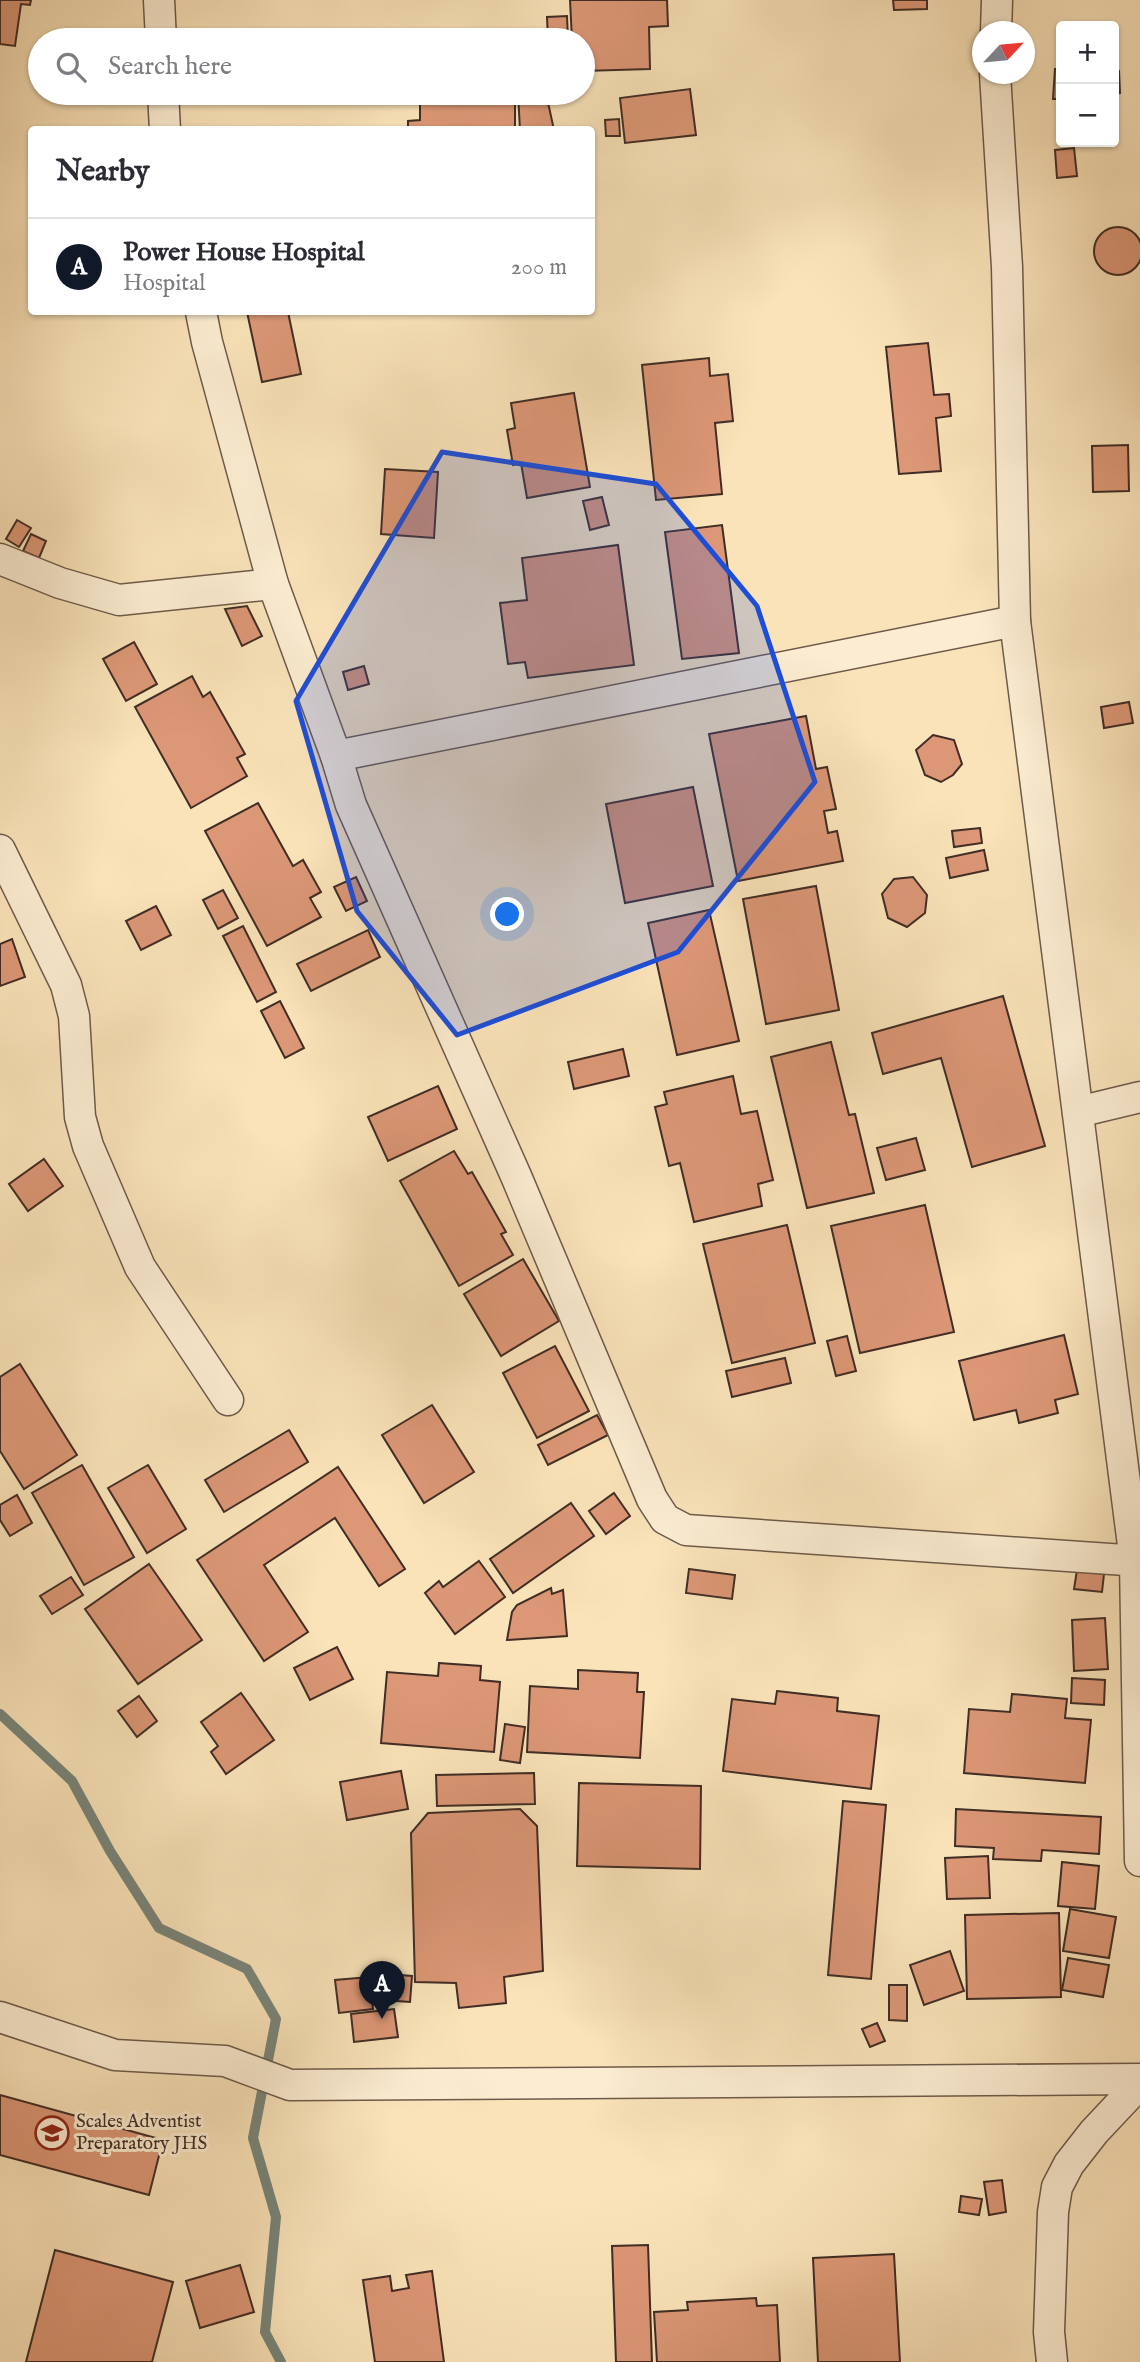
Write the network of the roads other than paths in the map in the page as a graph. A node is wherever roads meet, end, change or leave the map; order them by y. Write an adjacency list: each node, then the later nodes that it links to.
1 (159, 0): 4 (street)
2 (997, 0): 3 (street)
3 (996, 21)
4 (160, 28)
5 (996, 84): 11 (street)
6 (164, 105): 7 (street)
7 (165, 126)
8 (202, 315): 10 (street)
9 (0, 559): 10 (street)
10 (273, 584): 12 (street)
11 (1015, 621): 12 (street); 15 (street)
12 (336, 755): 17 (street)
13 (0, 850): 16 (street)
14 (1140, 1097): 15 (street)
15 (1078, 1112): 17 (street)
16 (228, 1400)
17 (1138, 1561): 18 (street)
18 (1140, 1861)
19 (0, 2017): 20 (street)
20 (1140, 2081): 21 (street)
21 (1052, 2362)

